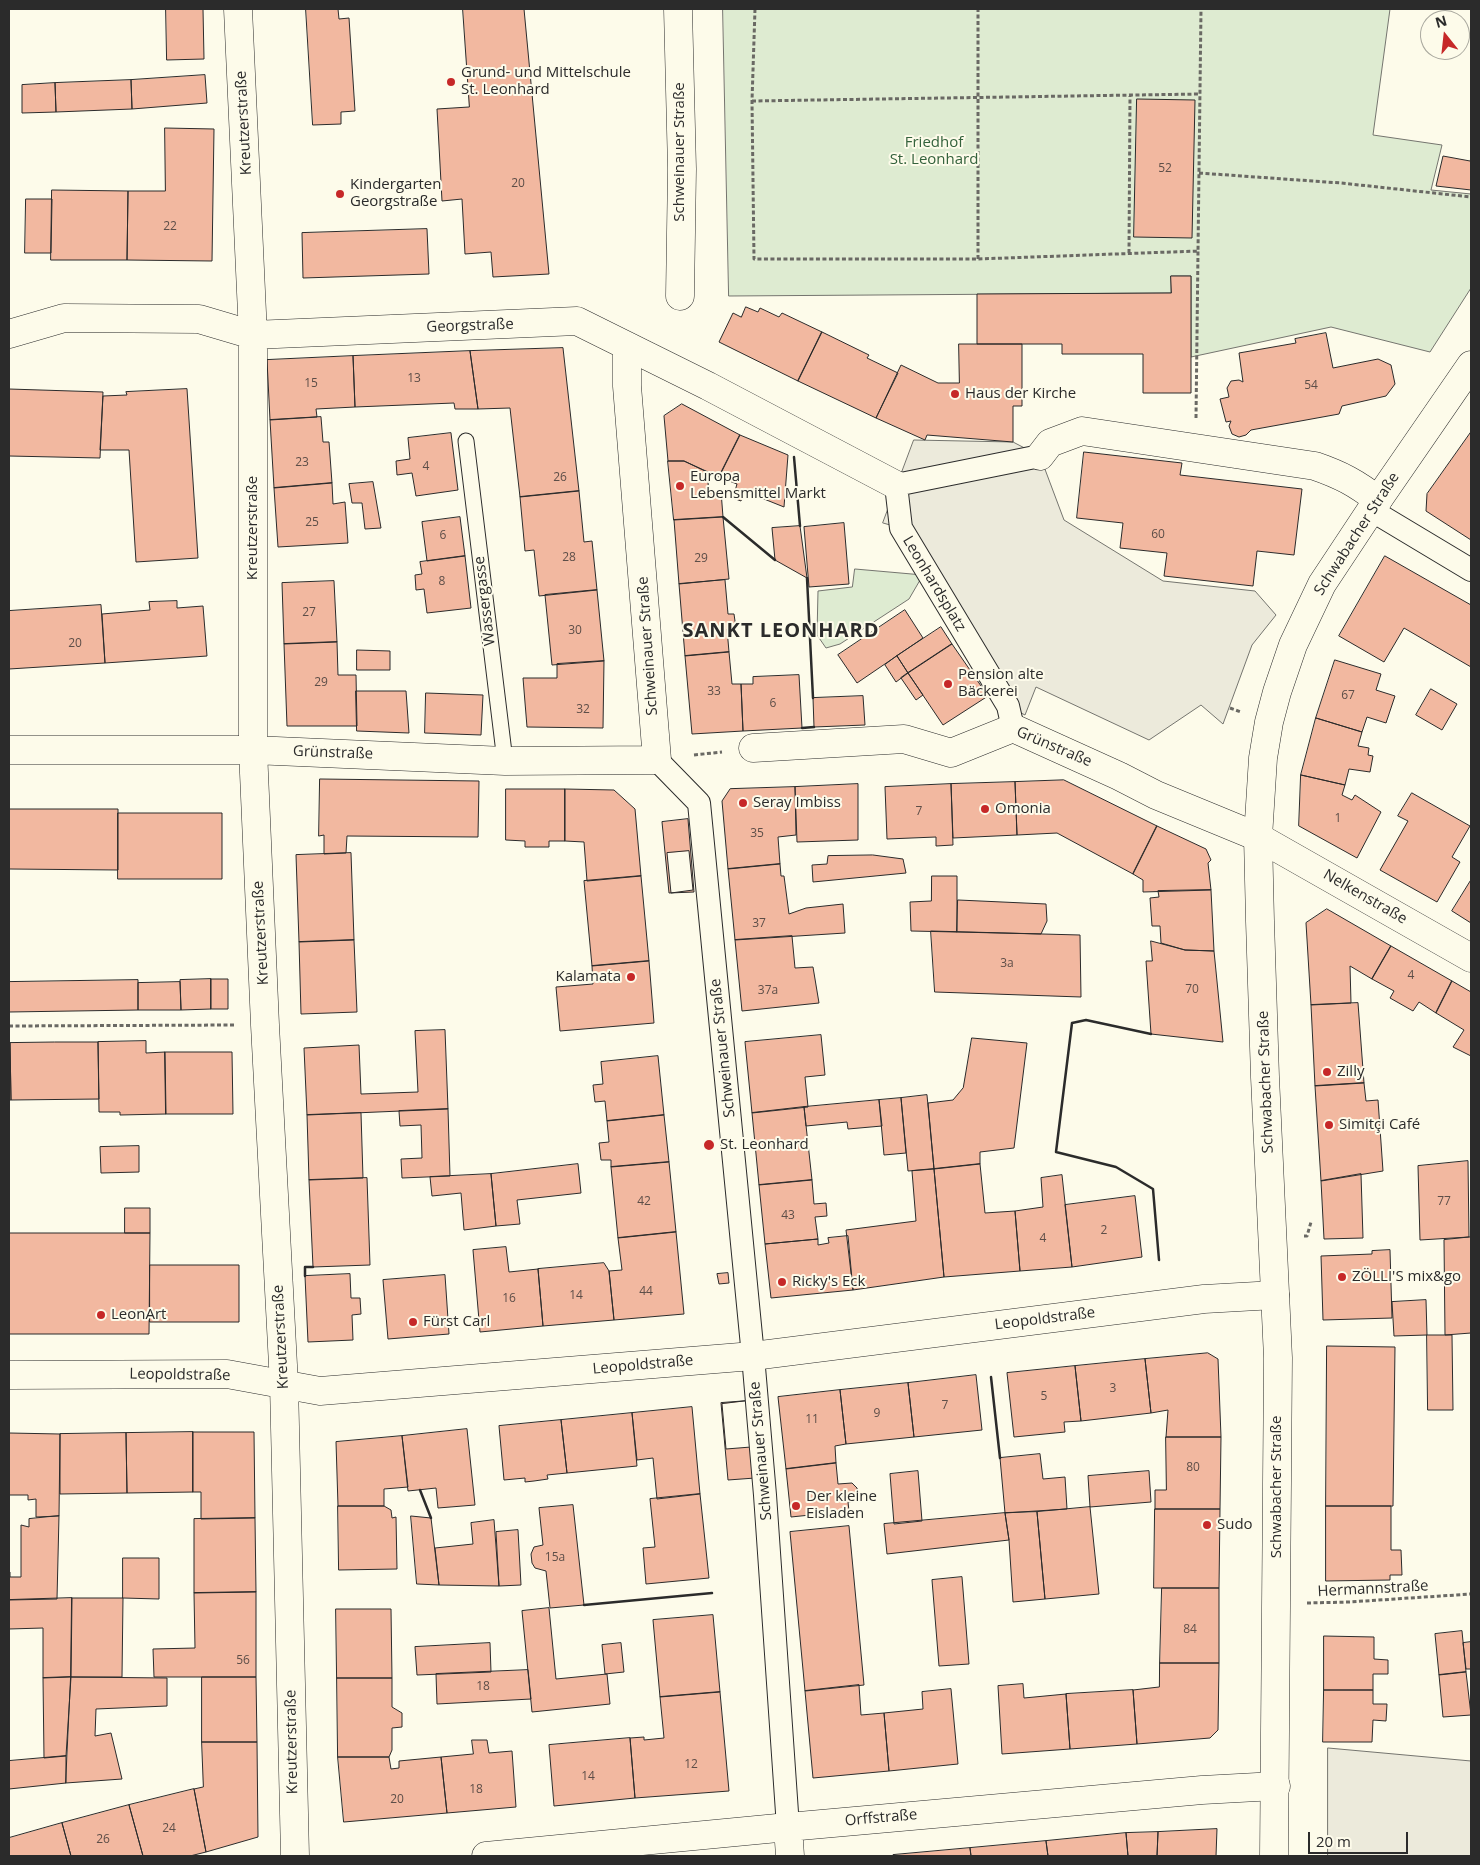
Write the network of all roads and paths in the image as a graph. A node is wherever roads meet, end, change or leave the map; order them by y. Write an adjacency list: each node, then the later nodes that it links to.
1 (238, 9): 17 (street, Kreutzerstraße)
2 (678, 9): 15 (street, Schweinauer Straße)
3 (755, 9): 9 (path)
4 (978, 9): 8 (path)
5 (1201, 9): 6 (path)
6 (1200, 94): 7 (path); 10 (path)
7 (1130, 96): 8 (path); 13 (path)
8 (978, 98): 9 (path); 14 (path)
9 (752, 101): 14 (path)
10 (1199, 173): 11 (path); 12 (path)
11 (1471, 197)
12 (1198, 251): 13 (path); 21 (path)
13 (1129, 253): 14 (path)
14 (978, 259)
15 (680, 296)
16 (9, 334): 17 (street, Georgstraße)
17 (253, 335): 18 (street, Georgstraße); 29 (street, Kreutzerstraße)
18 (627, 346): 23 (street, Georgstraße); 31 (street, Schweinauer Straße)
19 (1471, 365): 24 (street, Schwabacher Straße)
20 (466, 441): 30 (lane, Wassergasse)
21 (1195, 448): 22 (street); 24 (street)
22 (1040, 456): 23 (street)
23 (896, 486): 26 (street, Leonhardsplatz)
24 (1374, 505): 25 (street); 32 (street, Schwabacher Straße)
25 (1471, 570)
26 (1013, 728): 27 (street, Grünstraße); 32 (street, Grünstraße)
27 (752, 748): 31 (path)
28 (9, 750): 29 (street, Grünstraße)
29 (252, 750): 30 (street, Grünstraße); 34 (street, Kreutzerstraße)
30 (505, 760): 31 (street, Grünstraße)
31 (657, 760): 39 (street, Schweinauer Straße)
32 (1258, 837): 33 (street, Nelkenstraße); 38 (street, Schwabacher Straße)
33 (1471, 958)
34 (265, 1025): 35 (path); 41 (street, Kreutzerstraße)
35 (9, 1026)
36 (1311, 1222): 37 (path)
37 (1307, 1236)
38 (1275, 1295): 39 (street, Leopoldstraße); 43 (street, Schwabacher Straße)
39 (753, 1356): 41 (street, Leopoldstraße); 45 (street, Schweinauer Straße)
40 (9, 1375): 41 (street, Leopoldstraße)
41 (284, 1384): 46 (street, Kreutzerstraße)
42 (1471, 1594): 43 (path, Hermannstraße)
43 (1277, 1599): 44 (street, Schwabacher Straße)
44 (1276, 1786): 45 (street, Orffstraße); 49 (street, Schwabacher Straße)
45 (788, 1827): 47 (street, Orffstraße); 48 (street, Schweinauer Straße)
46 (295, 1856)
47 (486, 1856)
48 (790, 1856)
49 (1274, 1856)

